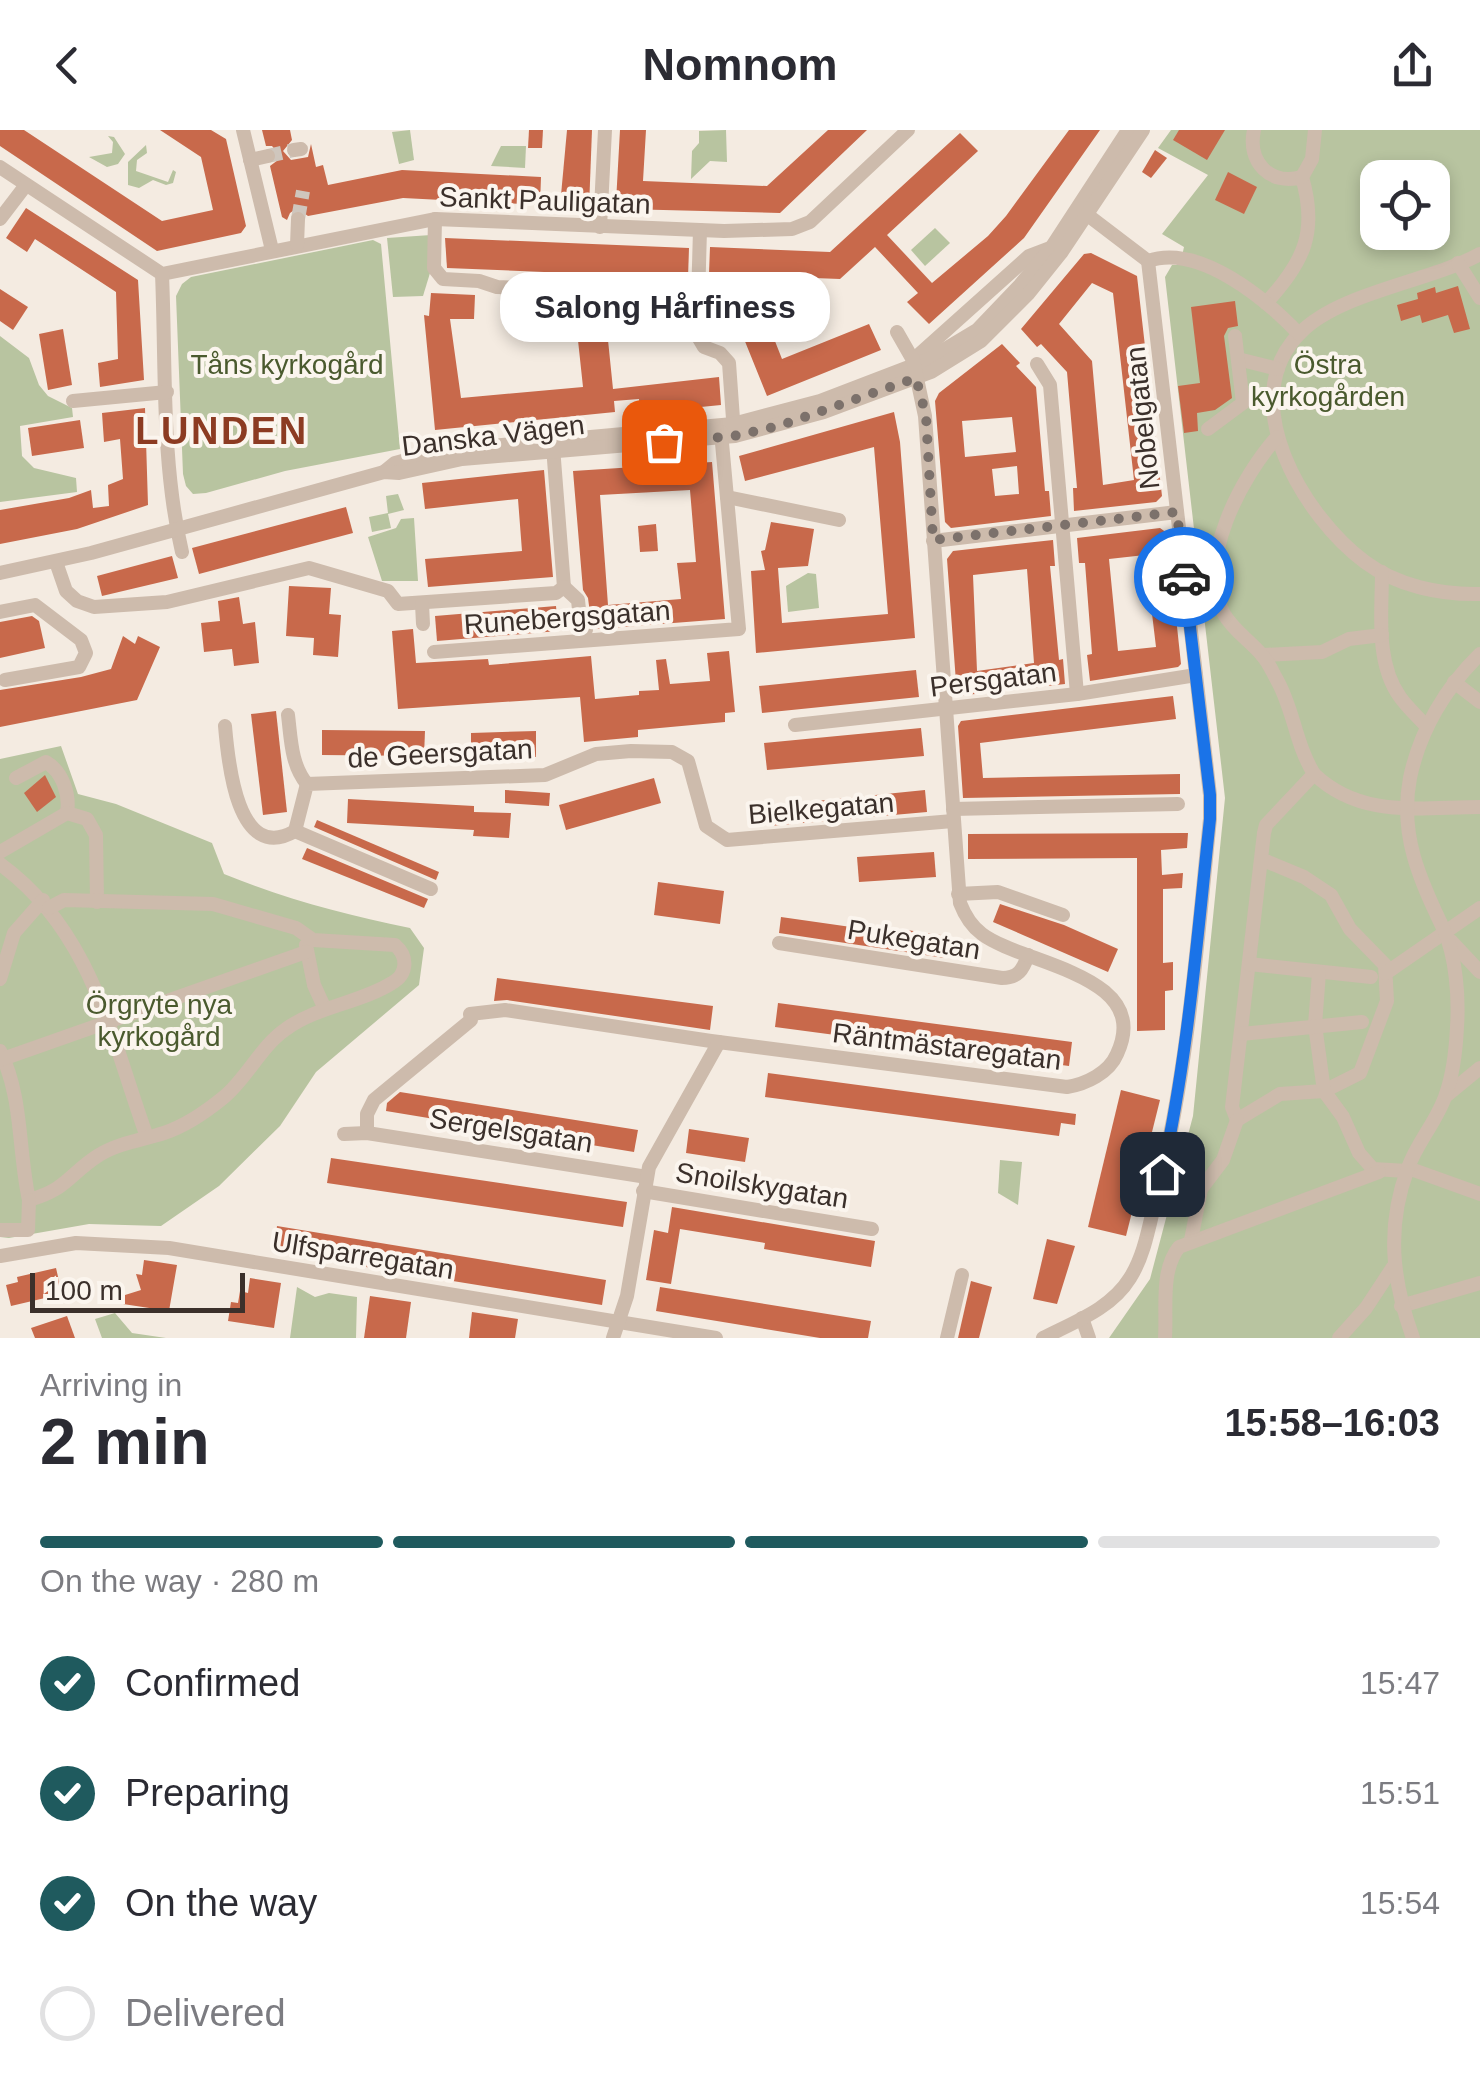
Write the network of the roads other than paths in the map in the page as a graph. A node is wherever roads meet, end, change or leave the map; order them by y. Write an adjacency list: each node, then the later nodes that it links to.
1 (605, 130): 17 (street)
2 (908, 130): 18 (street, Sankt Pauligatan)
3 (1128, 130): 13 (street, Danska Vägen)
4 (1144, 130): 13 (street, Danska Vägen)
5 (1254, 130): 11 (street)
6 (1316, 130): 11 (street)
7 (241, 132): 9 (street)
8 (268, 156): 9 (street)
9 (250, 160): 20 (street)
10 (0, 167): 12 (street)
11 (1302, 177): 27 (street)
12 (26, 184): 14 (street); 24 (street)
13 (1082, 211): 22 (street); 33 (street, Danska Vägen); 33 (street, Danska Vägen)
14 (0, 219)
15 (435, 219): 17 (street, Sankt Pauligatan); 19 (street, Sankt Pauligatan); 25 (street)
16 (298, 220): 19 (street)
17 (600, 227): 18 (street, Sankt Pauligatan)
18 (700, 230): 38 (street)
19 (297, 244): 20 (street, Sankt Pauligatan)
20 (272, 250): 24 (street, Sankt Pauligatan)
21 (1480, 254): 23 (street)
22 (1148, 261): 27 (street); 42 (street, Nobelgatan)
23 (1458, 263): 26 (street); 29 (street)
24 (162, 274): 35 (street)
25 (667, 293)
26 (1480, 298)
27 (1266, 303): 29 (street)
28 (897, 332): 33 (street, Räntmästaregatan)
29 (1299, 334): 34 (street)
30 (1235, 336): 31 (street)
31 (1238, 359): 34 (street); 37 (street)
32 (1036, 364): 45 (street)
33 (914, 368): 38 (street, Danska Vägen); 46 (street, Räntmästaregatan)
34 (1278, 369): 39 (street)
35 (167, 392): 36 (street); 44 (street)
36 (72, 401)
37 (1208, 429)
38 (727, 431): 40 (street, Danska Vägen); 41 (street)
39 (1277, 437): 49 (street); 60 (street)
40 (552, 447): 44 (street, Danska Vägen); 51 (street)
41 (728, 497): 43 (street); 58 (street, Runebergsgatan)
42 (1177, 512): 45 (street); 61 (street, Nobelgatan)
43 (840, 520)
44 (176, 527): 47 (street); 48 (street, Danska Vägen)
45 (1062, 527): 46 (street); 64 (street)
46 (933, 540): 66 (street, Räntmästaregatan)
47 (182, 552)
48 (56, 562): 50 (street, Danska Vägen); 53 (street)
49 (1382, 572): 52 (street); 57 (street)
50 (0, 574)
51 (564, 588): 53 (street); 56 (street)
52 (1480, 594)
53 (422, 604): 55 (street)
54 (0, 612): 62 (street)
55 (423, 624)
56 (586, 630)
57 (1382, 635): 60 (street); 70 (street)
58 (434, 652)
59 (1480, 654): 63 (street)
60 (1263, 655): 72 (street)
61 (1196, 675): 64 (street, Persgatan); 128 (street, Nobelgatan)
62 (5, 680)
63 (1454, 682): 65 (street); 70 (street)
64 (1077, 694): 66 (street, Persgatan)
65 (1480, 702)
66 (944, 710): 69 (street, Persgatan); 79 (street, Räntmästaregatan)
67 (288, 715): 74 (street)
68 (225, 726): 80 (street)
69 (795, 726)
70 (1427, 726): 77 (street)
71 (688, 762): 74 (street, de Geersgatan); 79 (street, Bielkegatan)
72 (1314, 774): 77 (street); 82 (street)
73 (16, 778): 78 (street)
74 (308, 784): 80 (street)
75 (1178, 804): 79 (street, Bielkegatan)
76 (1480, 807): 77 (street)
77 (1406, 809): 90 (street)
78 (67, 814): 81 (street); 86 (street)
79 (953, 815): 85 (street, Räntmästaregatan)
80 (296, 831): 84 (street)
81 (0, 852)
82 (1261, 859): 95 (street); 98 (street)
83 (0, 864): 87 (street)
84 (431, 889)
85 (958, 894): 89 (street); 94 (street, Räntmästaregatan)
86 (96, 902): 87 (street); 91 (street)
87 (46, 904): 99 (street); 102 (street)
88 (1480, 908): 90 (street)
89 (1063, 915)
90 (1445, 932): 96 (street); 98 (street); 110 (street)
91 (307, 935): 93 (street); 100 (street)
92 (779, 942): 94 (street, Pukegatan)
93 (306, 952): 100 (street); 102 (street)
94 (1028, 955): 106 (street, Räntmästaregatan)
95 (1249, 964): 97 (street); 105 (street)
96 (1480, 972)
97 (1320, 974): 98 (street); 104 (street)
98 (1378, 975): 109 (street)
99 (0, 979)
100 (325, 1010): 114 (street)
101 (470, 1014): 106 (street, Räntmästaregatan); 112 (street, Sergelsgatan)
102 (108, 1022): 107 (street); 114 (street)
103 (1362, 1022): 104 (street)
104 (1315, 1025): 105 (street); 109 (street)
105 (1241, 1034): 111 (street)
106 (719, 1042): 117 (street)
107 (1, 1056): 119 (street)
108 (1480, 1068): 110 (street)
109 (1324, 1091): 111 (street); 116 (street)
110 (1446, 1096): 115 (street)
111 (1237, 1120): 122 (street)
112 (367, 1133): 113 (street, Sergelsgatan); 117 (street, Sergelsgatan)
113 (344, 1134)
114 (148, 1138): 119 (street)
115 (1408, 1169): 116 (street); 118 (street); 124 (street)
116 (1379, 1172): 122 (street)
117 (645, 1184): 120 (street, Snoilskygatan); 129 (street)
118 (1480, 1194)
119 (28, 1200): 121 (street)
120 (872, 1229)
121 (0, 1230)
122 (1190, 1240): 135 (street)
123 (0, 1256): 129 (street, Ulfsparregatan)
124 (1392, 1266): 127 (street); 136 (street)
125 (962, 1275): 132 (street)
126 (1480, 1282): 127 (street)
127 (1401, 1306): 137 (street)
128 (1082, 1318): 133 (street); 134 (street)
129 (619, 1322): 130 (street); 131 (street, Ulfsparregatan)
130 (613, 1338)
131 (716, 1338)
132 (947, 1338)
133 (1043, 1338)
134 (1088, 1338)
135 (1165, 1338)
136 (1339, 1338)
137 (1413, 1338)

